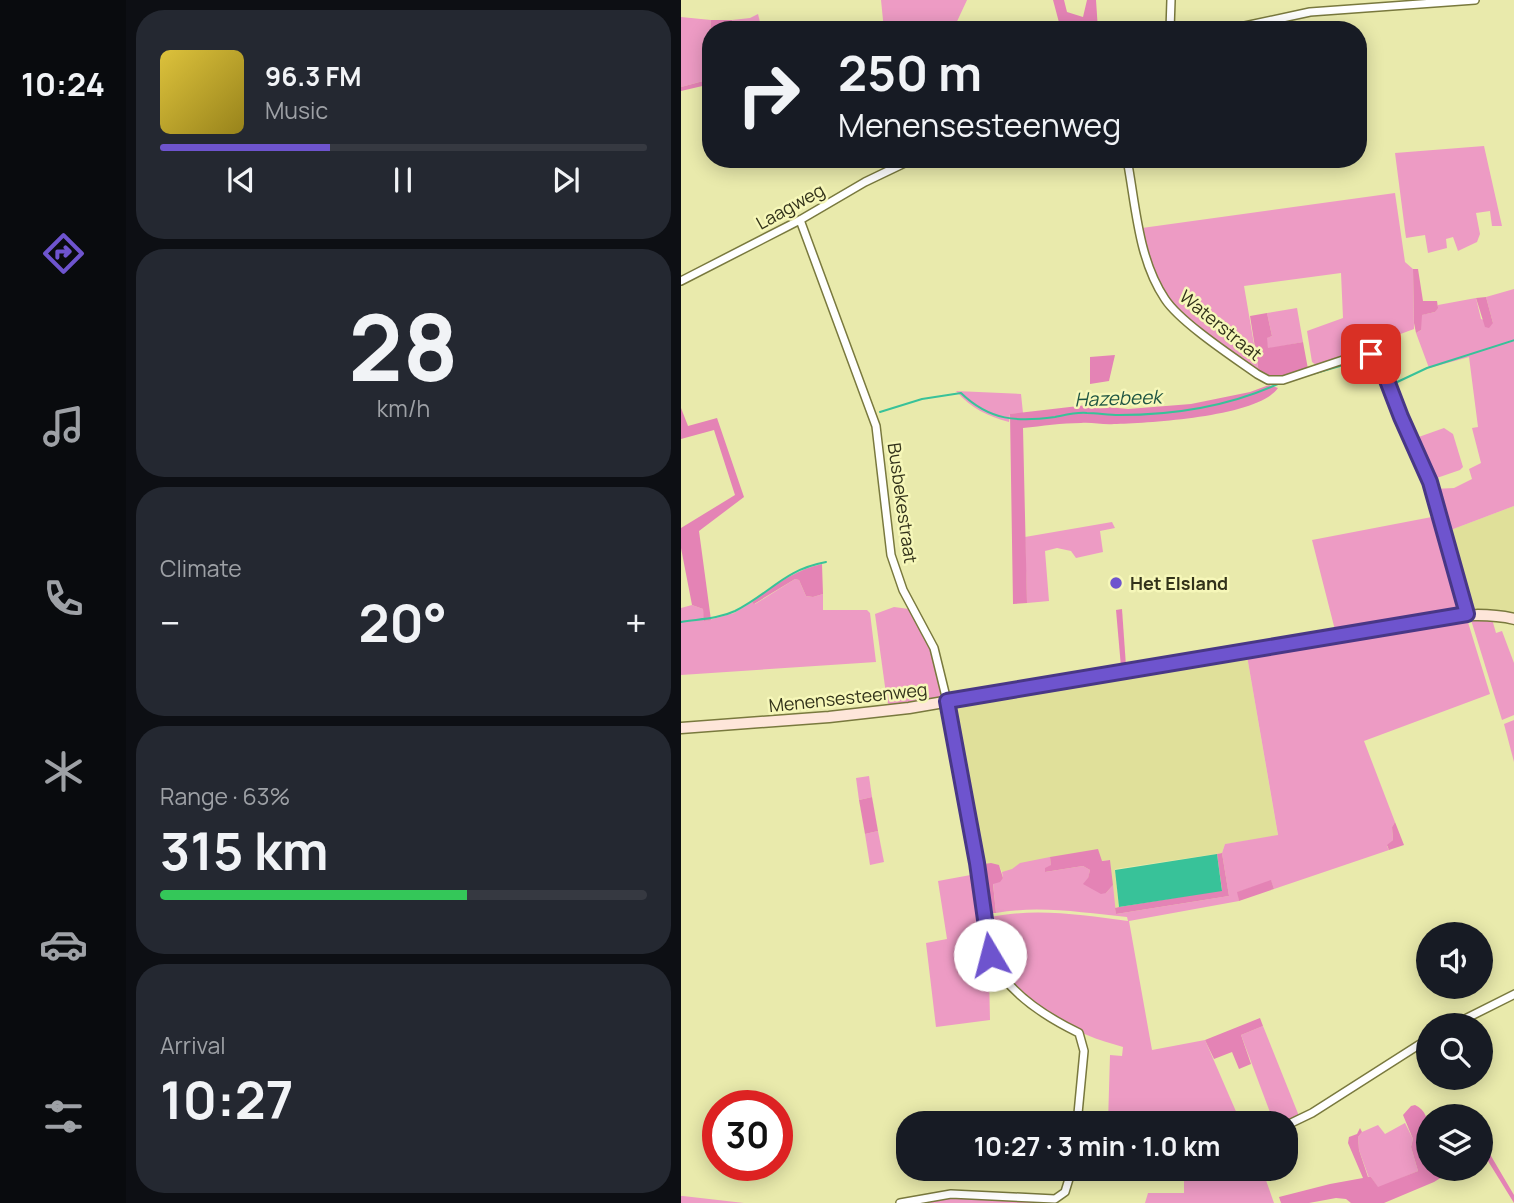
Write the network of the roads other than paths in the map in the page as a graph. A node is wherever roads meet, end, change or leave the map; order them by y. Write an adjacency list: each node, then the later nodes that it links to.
1 (1171, 0): 3 (street)
2 (1474, 0): 4 (street)
3 (1170, 21)
4 (1268, 21)
5 (894, 168): 7 (street, Laagweg)
6 (1129, 168): 9 (street, Waterstraat)
7 (800, 220): 8 (street, Laagweg); 11 (street, Busbekestraat)
8 (681, 281)
9 (1467, 614): 10 (street, Menensesteenweg); 11 (street, Menensesteenweg)
10 (1514, 619)
11 (947, 701): 12 (street, Menensesteenweg); 16 (street, Busbekestraat)
12 (681, 728)
13 (1514, 994): 14 (street)
14 (1477, 1013)
15 (1416, 1048): 17 (street)
16 (1078, 1111)
17 (1298, 1119)
18 (1068, 1181): 19 (street)
19 (900, 1203)

